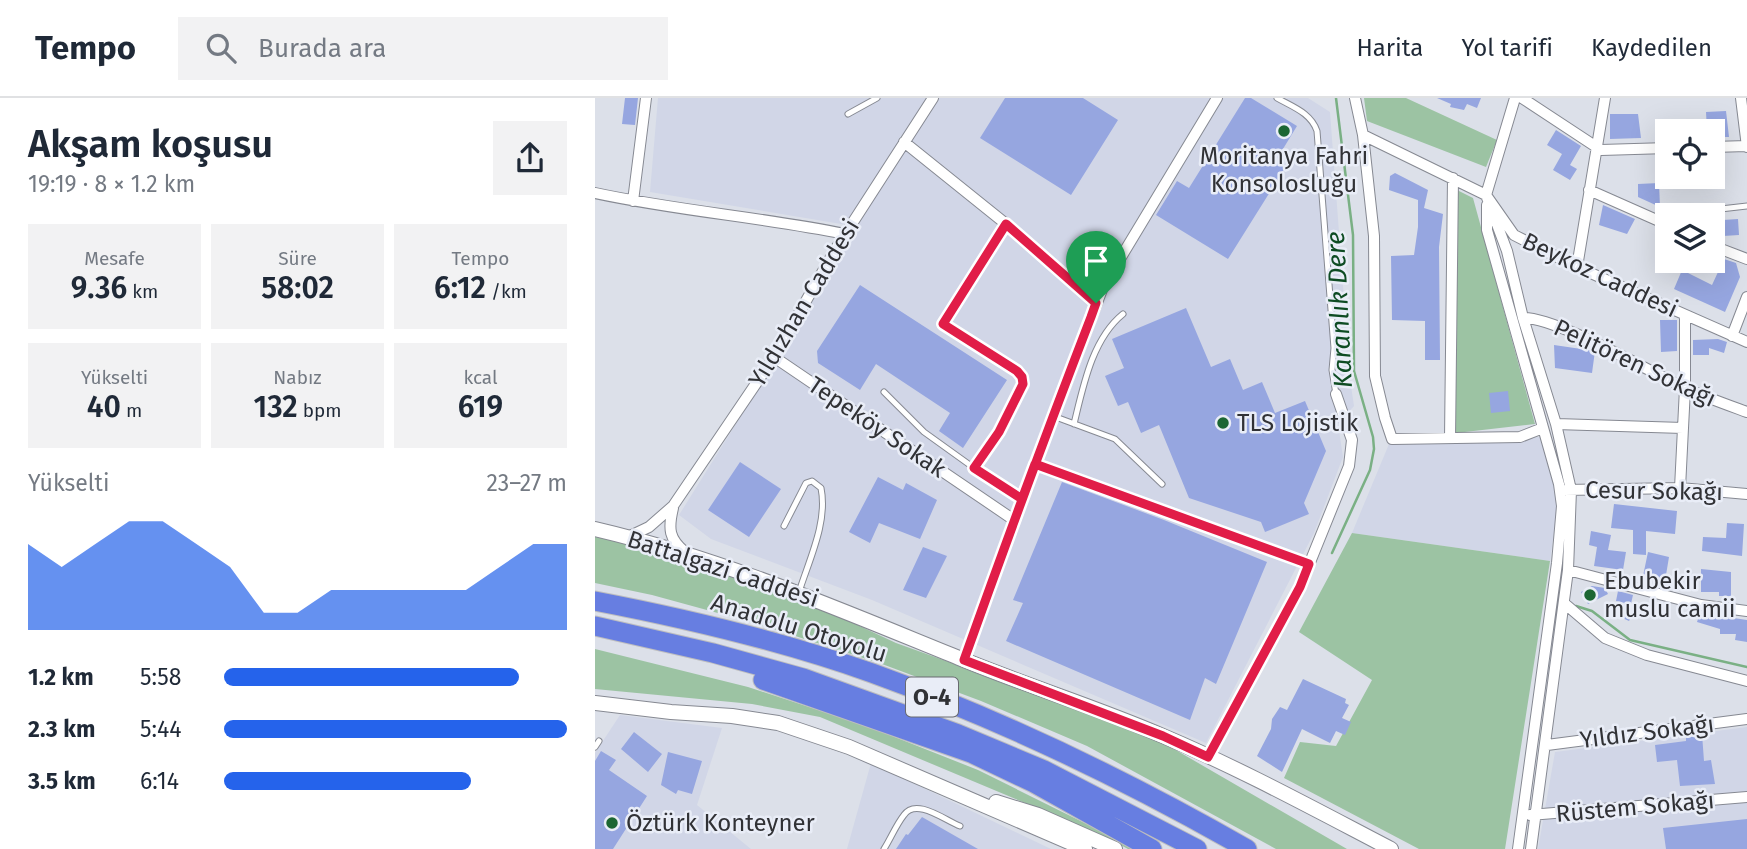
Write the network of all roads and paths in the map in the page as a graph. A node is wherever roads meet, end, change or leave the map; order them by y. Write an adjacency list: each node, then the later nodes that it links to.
1 (646, 98): 22 (street)
2 (877, 98): 11 (lane)
3 (933, 98): 13 (street, Yıldızhan Caddesi)
4 (1217, 98): 32 (street)
5 (1277, 98): 41 (lane)
6 (1355, 98): 12 (street)
7 (1515, 98): 21 (street)
8 (1522, 98): 14 (street)
9 (1605, 98): 14 (street)
10 (1741, 98): 16 (street)
11 (848, 114)
12 (1363, 135): 18 (street); 48 (street)
13 (904, 142): 26 (street); 27 (street, Yıldızhan Caddesi)
14 (1596, 146): 17 (street); 19 (street)
15 (1725, 146): 16 (street)
16 (1747, 146)
17 (1655, 148)
18 (1453, 178): 21 (street); 48 (street)
19 (1589, 190): 25 (street); 30 (street)
20 (595, 193): 22 (street)
21 (1486, 195): 30 (street, Beykoz Caddesi); 35 (street); 46 (street)
22 (633, 201): 27 (street)
23 (1747, 206): 24 (lane)
24 (1725, 210)
25 (1655, 215)
26 (1006, 224): 32 (street); 50 (lane)
27 (845, 234): 38 (street, Yıldızhan Caddesi)
28 (1725, 251): 29 (street)
29 (1747, 259)
30 (1577, 267): 34 (street, Beykoz Caddesi)
31 (1747, 297): 36 (street)
32 (1096, 303): 43 (street)
33 (1123, 314): 44 (lane)
34 (1685, 315): 36 (street, Beykoz Caddesi); 39 (street)
35 (1523, 318): 39 (street, Pelitören Sokağı); 45 (street)
36 (1732, 335): 37 (street, Beykoz Caddesi)
37 (1747, 342)
38 (774, 357): 56 (street, Yıldızhan Caddesi); 57 (street, Tepeköy Sokak)
39 (1685, 388): 42 (street, Pelitören Sokağı); 47 (street)
40 (884, 392): 50 (lane)
41 (1336, 394): 62 (street)
42 (1747, 412)
43 (1053, 416): 44 (lane); 49 (street)
44 (1074, 424): 51 (lane)
45 (1556, 424): 47 (street); 53 (street)
46 (1543, 428): 48 (street); 53 (street)
47 (1683, 428): 52 (street)
48 (1450, 438)
49 (1035, 464): 55 (street); 62 (street)
50 (974, 468): 55 (lane)
51 (1162, 484)
52 (1680, 488): 53 (street, Cesur Sokağı); 54 (street, Cesur Sokağı)
53 (1566, 490): 63 (street); 78 (street)
54 (1747, 494)
55 (1022, 499): 57 (street)
56 (673, 506): 60 (street, Yıldızhan Caddesi); 61 (street)
57 (1014, 520): 69 (street)
58 (784, 526): 64 (lane)
59 (595, 529): 60 (main road, Battalgazi Caddesi)
60 (628, 537): 61 (main road, Battalgazi Caddesi)
61 (688, 554): 64 (main road, Battalgazi Caddesi)
62 (1309, 564): 74 (street)
63 (1568, 570): 66 (street); 67 (street)
64 (799, 592): 69 (main road, Battalgazi Caddesi)
65 (595, 600): 86 (highway, Anadolu Otoyolu / O-4)
66 (1565, 603): 70 (street); 73 (street)
67 (1747, 611)
68 (595, 626): 84 (highway); 85 (highway, Anadolu Otoyolu / O-4)
69 (964, 660): 74 (main road, Battalgazi Caddesi)
70 (1747, 681)
71 (595, 702): 75 (main road)
72 (1747, 719): 73 (street, Yıldız Sokağı)
73 (1546, 745): 79 (street)
74 (1208, 757): 76 (main road, Battalgazi Caddesi)
75 (927, 782): 82 (main road); 83 (main road)
76 (1276, 790): 87 (main road, Battalgazi Caddesi); 88 (main road, Battalgazi Caddesi)
77 (1747, 797): 79 (street, Rüstem Sokağı)
78 (1522, 815): 79 (street, Rüstem Sokağı); 89 (street)
79 (1537, 816): 90 (street)
80 (960, 826): 81 (lane)
81 (884, 849)
82 (1085, 849)
83 (1115, 849)
84 (1152, 849)
85 (1197, 849)
86 (1247, 849)
87 (1371, 849)
88 (1391, 849)
89 (1518, 849)
90 (1531, 849)

